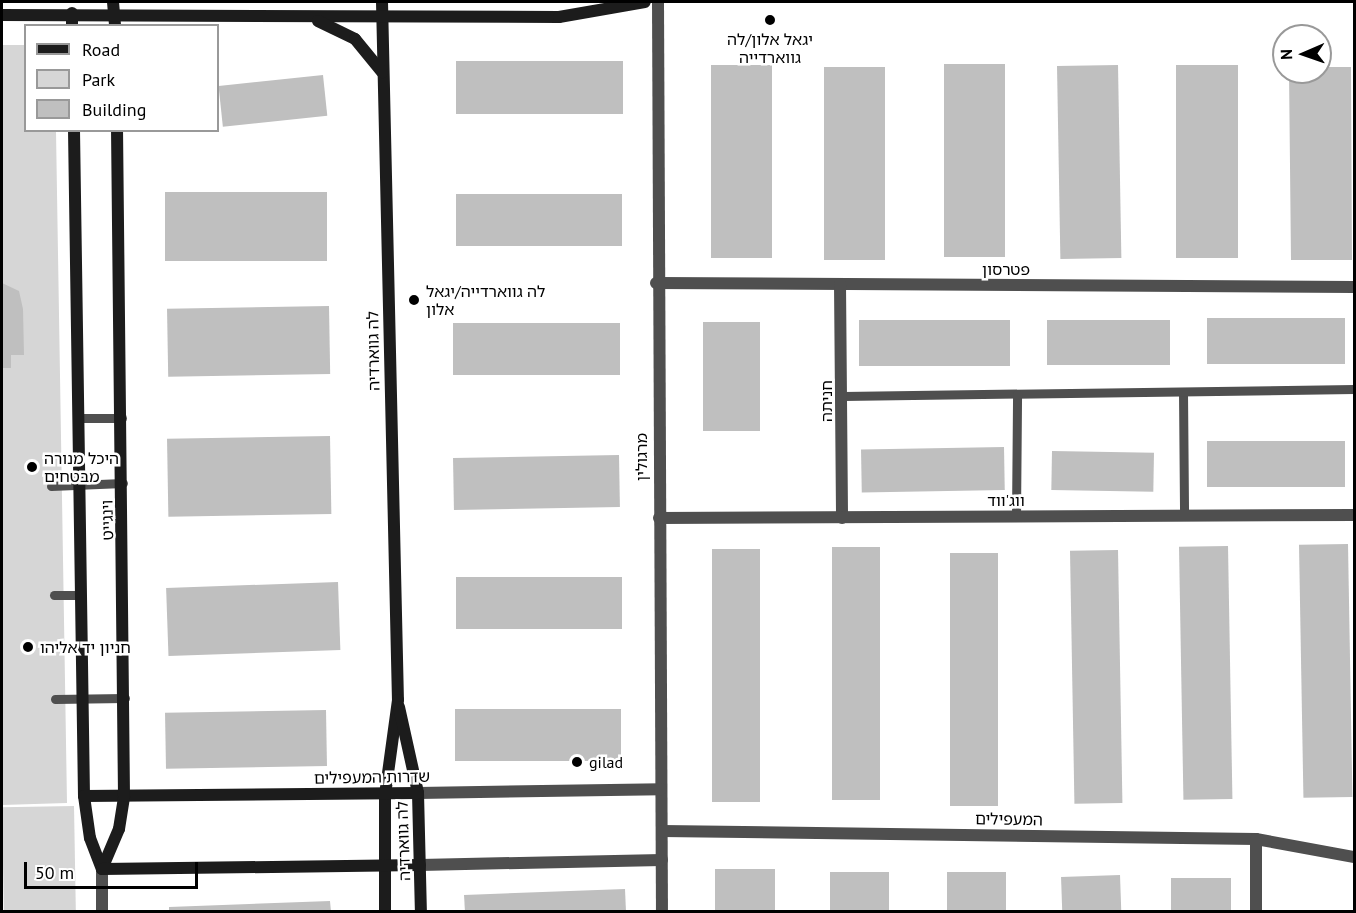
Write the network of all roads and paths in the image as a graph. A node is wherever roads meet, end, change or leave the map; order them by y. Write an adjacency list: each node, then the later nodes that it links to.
1 (382, 2): 6 (street, לה גווארדיה)
2 (645, 2): 6 (street)
3 (658, 2): 12 (street, מרגולין)
4 (114, 14): 7 (street); 8 (street)
5 (2, 15): 7 (street)
6 (382, 18): 8 (street); 9 (street, לה גווארדיה)
7 (72, 19)
8 (311, 19): 9 (street)
9 (384, 75): 34 (street, לה גווארדיה)
10 (74, 132): 19 (street, וינגייט)
11 (117, 132): 20 (street, וינגייט)
12 (657, 283): 13 (street, פטרסון); 27 (street, מרגולין)
13 (840, 284): 14 (street, פטרסון); 18 (street, חניתה)
14 (1354, 287)
15 (1354, 390): 16 (lane)
16 (1183, 392): 17 (lane); 25 (lane)
17 (1017, 394): 18 (lane); 26 (lane)
18 (843, 396): 28 (street, חניתה)
19 (78, 418): 20 (lane); 22 (street, וינגייט)
20 (122, 418): 21 (street, וינגייט)
21 (123, 483): 22 (lane); 31 (street, וינגייט)
22 (79, 485): 23 (lane); 29 (street, וינגייט)
23 (51, 486)
24 (1354, 515): 25 (street, ווג'ווד)
25 (1184, 516): 26 (street, ווג'ווד)
26 (1016, 517): 28 (street, ווג'ווד)
27 (658, 518): 28 (street, ווג'ווד); 35 (street, מרגולין)
28 (842, 518)
29 (81, 595): 30 (lane); 33 (street, וינגייט)
30 (54, 596)
31 (125, 698): 33 (lane); 39 (street, וינגייט)
32 (55, 699): 33 (lane)
33 (82, 699): 38 (street, וינגייט)
34 (398, 700): 36 (street, לה גווארדיה); 37 (street, לה גווארדיה)
35 (661, 789): 36 (street, שדרות המעפילים); 40 (street, מרגולין)
36 (418, 793): 37 (street, שדרות המעפילים); 45 (street, לה גווארדיה)
37 (385, 795): 39 (street, שדרות המעפילים); 44 (street, לה גווארדיה)
38 (84, 796): 39 (street, שדרות המעפילים); 46 (street, וינגייט)
39 (124, 796): 46 (street, וינגייט)
40 (662, 831): 41 (street, המעפילים); 43 (street, מרגולין)
41 (1256, 839): 42 (street, המעפילים); 51 (street)
42 (1354, 856)
43 (662, 860): 45 (street); 50 (street, מרגולין)
44 (385, 865): 45 (street); 46 (street); 48 (street, לה גווארדיה)
45 (420, 865): 49 (street, לה גווארדיה)
46 (102, 869): 47 (street, וינגייט)
47 (102, 912)
48 (385, 912)
49 (421, 912)
50 (662, 912)
51 (1256, 912)

